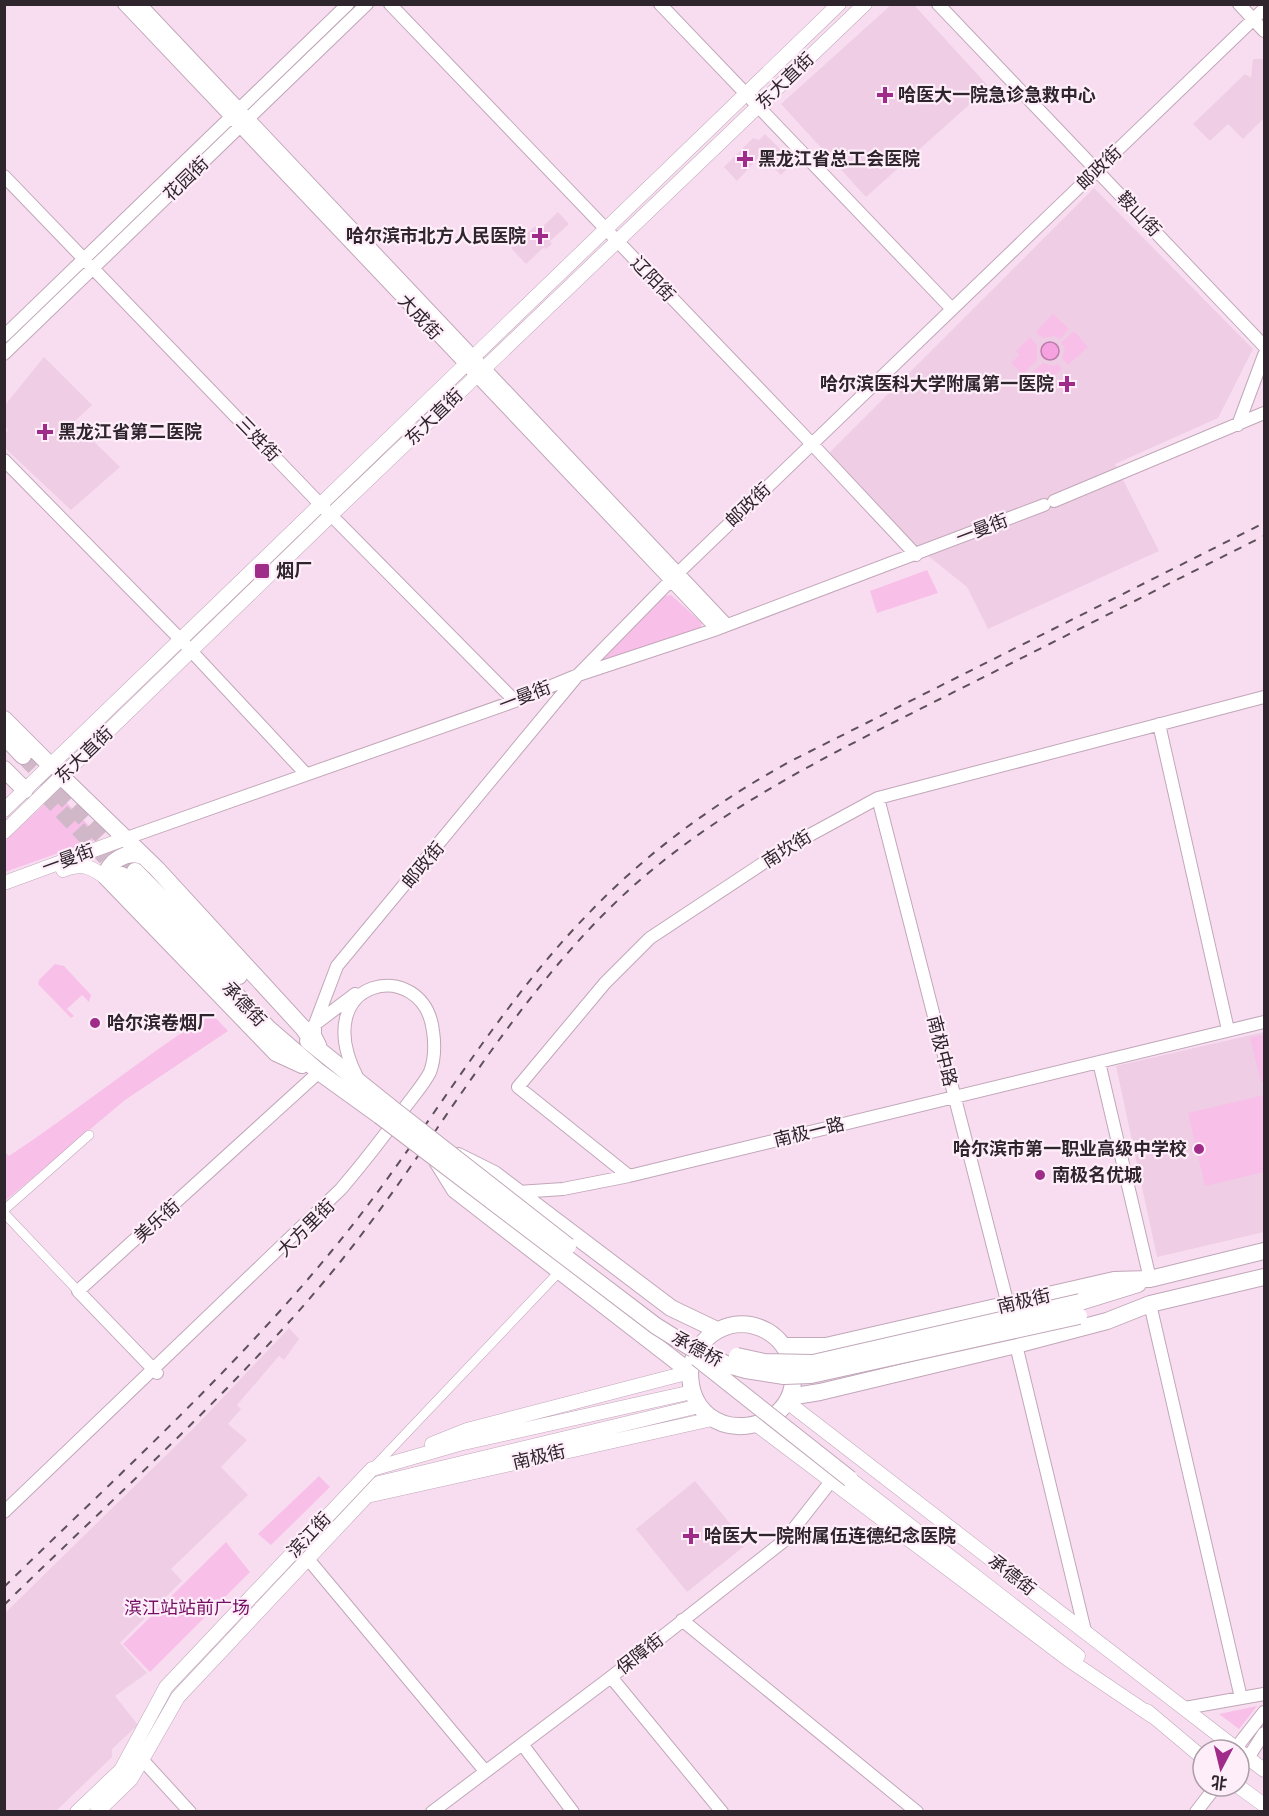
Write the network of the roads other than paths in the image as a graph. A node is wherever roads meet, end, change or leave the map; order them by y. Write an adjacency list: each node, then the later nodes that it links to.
1 (124, 4): 16 (street, 大成街)
2 (140, 4): 16 (street, 大成街)
3 (348, 4): 16 (street, 花园街)
4 (367, 4): 16 (street, 花园街)
5 (390, 4): 19 (street, 辽阳街)
6 (660, 4): 14 (street)
7 (839, 4): 14 (main road, 东大直街)
8 (865, 4): 15 (main road, 东大直街)
9 (938, 4): 17 (street, 鞍山街)
10 (1239, 4): 12 (street)
11 (1264, 9): 12 (street, 邮政街)
12 (1253, 20): 13 (street); 17 (street, 邮政街)
13 (1264, 32)
14 (746, 95): 15 (street); 19 (main road, 东大直街)
15 (758, 107): 20 (main road, 东大直街); 23 (street)
16 (239, 118): 21 (street, 花园街); 22 (street, 花园街); 28 (street, 大成街)
17 (1097, 170): 23 (street, 邮政街); 25 (street, 鞍山街)
18 (4, 176): 21 (street, 三姓街)
19 (606, 229): 20 (street, 辽阳街); 28 (main road, 东大直街)
20 (617, 242): 30 (main road, 东大直街); 33 (street, 辽阳街)
21 (85, 259): 22 (street, 三姓街); 24 (street, 花园街)
22 (94, 268): 26 (street, 花园街); 35 (street, 三姓街)
23 (952, 309): 33 (street, 邮政街)
24 (4, 336)
25 (1264, 346)
26 (4, 354)
27 (1264, 355): 32 (street)
28 (468, 360): 30 (street, 大成街); 35 (main road, 东大直街)
29 (1264, 371): 32 (street)
30 (480, 372): 36 (main road, 东大直街); 38 (street, 大成街)
31 (1264, 413): 32 (street, 一曼街)
32 (1242, 423): 37 (street, 一曼街)
33 (812, 444): 37 (street, 辽阳街); 38 (street, 邮政街)
34 (4, 460): 40 (street)
35 (320, 504): 36 (street, 三姓街); 40 (main road, 东大直街)
36 (331, 515): 41 (main road, 东大直街); 44 (street, 三姓街)
37 (916, 555): 39 (street, 一曼街)
38 (674, 577): 39 (street, 大成街); 42 (street, 邮政街)
39 (722, 627): 42 (street, 一曼街)
40 (180, 639): 41 (street); 49 (main road, 东大直街)
41 (191, 650): 49 (main road, 东大直街); 50 (street)
42 (579, 675): 44 (street, 一曼街); 60 (street, 邮政街)
43 (1264, 697): 46 (street, 南坎街)
44 (515, 701): 50 (street, 一曼街)
45 (4, 719): 49 (highway)
46 (1159, 724): 52 (street, 南坎街); 61 (street)
47 (4, 736): 48 (highway)
48 (12, 760): 51 (highway)
49 (56, 771): 51 (main road, 东大直街); 54 (main road, 东大直街); 55 (highway)
50 (305, 772): 55 (street, 一曼街)
51 (25, 790): 53 (main road, 东大直街)
52 (878, 798): 66 (street, 南极中路); 70 (street, 南坎街)
53 (4, 810)
54 (4, 832)
55 (124, 839): 56 (highway); 57 (main road, 一曼街)
56 (127, 870): 58 (main road, 一曼街); 60 (highway); 62 (highway, 承德街); 64 (highway, 承德街)
57 (4, 883)
58 (4, 892)
59 (1264, 1022): 61 (street, 南极一路)
60 (310, 1028): 62 (highway); 85 (street, 大方里街)
61 (1228, 1030): 63 (street, 南极一路)
62 (321, 1052): 65 (highway, 承德街)
63 (1099, 1062): 66 (street, 南极一路); 76 (street)
64 (319, 1072): 67 (highway, 承德街); 77 (street, 美乐街)
65 (361, 1085): 67 (highway, 承德街); 85 (street, 大方里街)
66 (954, 1097): 70 (street, 南极一路); 79 (street, 南极中路)
67 (384, 1111): 69 (highway, 承德桥, bridge)
68 (90, 1135): 72 (street)
69 (441, 1155): 71 (highway, bridge); 74 (highway); 80 (highway, 承德桥, bridge); 81 (highway, 承德桥, bridge)
70 (629, 1176): 71 (street, 南极一路)
71 (518, 1192): 82 (highway)
72 (4, 1212): 77 (street)
73 (1264, 1251): 76 (highway, 南极街)
74 (560, 1271): 86 (highway); 92 (street, 滨江街)
75 (1264, 1277): 78 (highway)
76 (1150, 1279): 79 (highway, 南极街); 80 (highway)
77 (78, 1291): 85 (street)
78 (1150, 1304): 80 (highway); 83 (highway); 104 (street)
79 (1008, 1305): 84 (highway, 南极街)
80 (1080, 1309): 81 (highway, 承德桥, bridge)
81 (656, 1326): 93 (highway, bridge)
82 (717, 1330): 84 (highway); 86 (highway)
83 (1016, 1345): 88 (highway); 101 (street)
84 (784, 1346): 88 (highway)
85 (155, 1371): 97 (street, 大方里街); 98 (street, 大方里街)
86 (690, 1372): 87 (highway); 91 (main road, 南极街)
87 (696, 1399): 89 (highway); 91 (main road, 南极街); 95 (main road, 南极街)
88 (787, 1399): 90 (highway); 101 (main road, 承德街)
89 (712, 1419): 90 (highway); 96 (main road, 南极街)
90 (757, 1425): 94 (main road)
91 (388, 1465): 92 (main road, 南极街)
92 (372, 1469): 114 (main road, 滨江街)
93 (850, 1479): 107 (main road)
94 (832, 1480): 100 (street, 保障街); 107 (main road)
95 (379, 1483): 96 (main road, 滨江街)
96 (366, 1496): 99 (main road, 滨江街)
97 (4, 1512)
98 (4, 1520)
99 (308, 1559): 114 (main road, 滨江街); 117 (street)
100 (682, 1620): 102 (street, 保障街); 127 (street)
101 (1084, 1631): 105 (main road, 承德街)
102 (611, 1677): 111 (street, 保障街); 126 (street)
103 (1264, 1694): 104 (street)
104 (1241, 1698): 105 (street)
105 (1185, 1708): 109 (main road, 承德街)
106 (1264, 1712): 110 (street)
107 (1152, 1716): 113 (main road)
108 (1264, 1733): 112 (street)
109 (1222, 1738)
110 (1249, 1738)
111 (522, 1744): 117 (street, 保障街); 125 (street)
112 (1251, 1744)
113 (1191, 1748)
114 (137, 1754): 122 (main road, 滨江街); 123 (main road, 滨江街); 124 (street)
115 (1251, 1761): 116 (main road, 承德街)
116 (1264, 1770)
117 (485, 1771): 121 (street, 保障街)
118 (1251, 1796): 120 (main road)
119 (1207, 1798): 128 (street)
120 (1264, 1805)
121 (440, 1809)
122 (77, 1812)
123 (97, 1812)
124 (190, 1812)
125 (573, 1812)
126 (722, 1812)
127 (917, 1812)
128 (1196, 1812)

